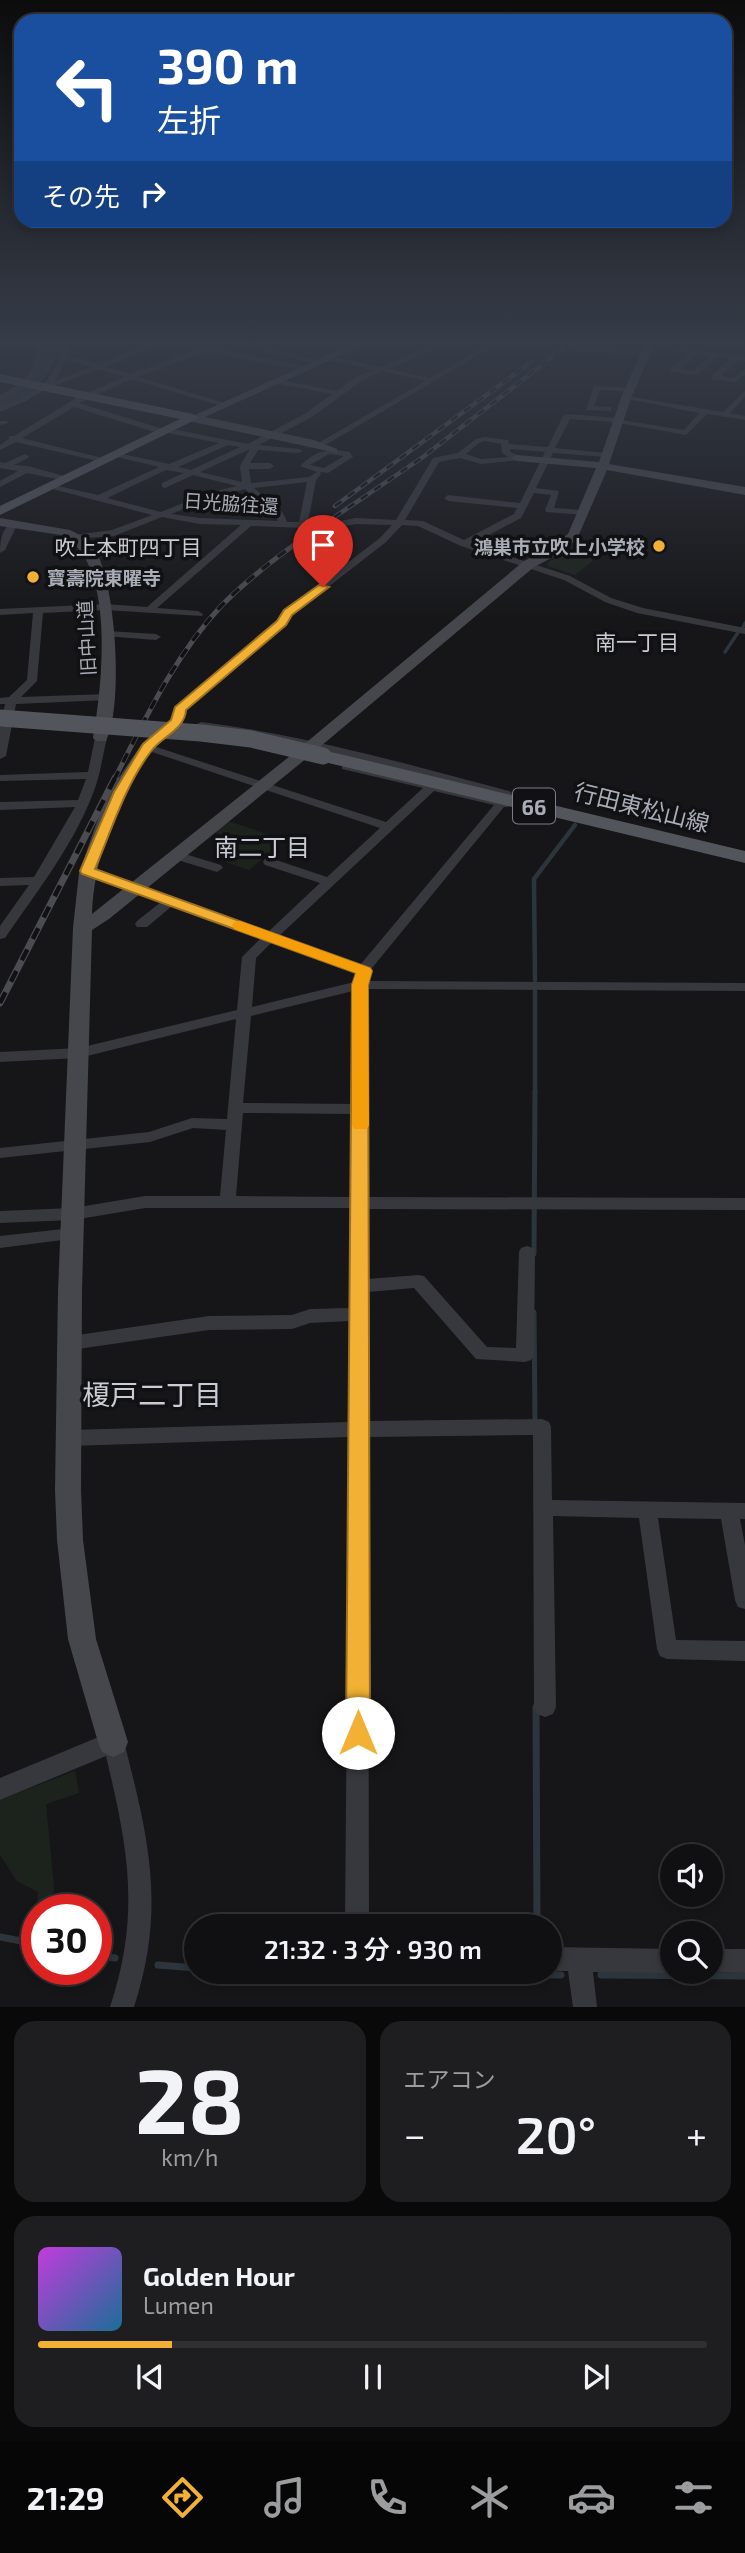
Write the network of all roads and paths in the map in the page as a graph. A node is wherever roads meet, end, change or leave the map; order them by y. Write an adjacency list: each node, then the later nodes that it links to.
1 (19, 437): 10 (street)
2 (154, 437): 21 (main road)
3 (196, 437): 11 (street)
4 (269, 437): 12 (street)
5 (273, 437): 15 (street)
6 (339, 437): 15 (street)
7 (557, 437): 19 (street)
8 (612, 437): 23 (street)
9 (0, 438): 10 (street)
10 (15, 439): 14 (street); 21 (street)
11 (225, 442): 12 (street); 27 (street)
12 (251, 446): 16 (street); 25 (street); 30 (street)
13 (506, 446): 18 (street); 19 (street); 22 (street)
14 (0, 448)
15 (319, 449): 17 (street); 29 (street)
16 (299, 451)
17 (334, 451): 29 (street)
18 (461, 455): 22 (street); 48 (street)
19 (548, 455): 22 (street); 23 (street); 37 (street)
20 (25, 456): 24 (street)
21 (110, 458): 27 (street); 31 (main road)
22 (517, 458)
23 (604, 460): 38 (street); 44 (street)
24 (3, 465): 28 (street)
25 (244, 466): 26 (street); 36 (street)
26 (270, 466)
27 (167, 467): 30 (street); 39 (street)
28 (28, 469): 31 (street); 33 (street)
29 (321, 471): 32 (street)
30 (190, 473): 34 (street); 36 (street)
31 (67, 478): 35 (main road)
32 (312, 479): 36 (street); 50 (street)
33 (0, 484)
34 (164, 485)
35 (52, 486): 39 (street); 41 (main road)
36 (247, 486): 45 (street); 47 (street)
37 (530, 490): 42 (street); 44 (street)
38 (745, 491)
39 (101, 497): 45 (street)
40 (448, 498): 42 (street)
41 (7, 504): 43 (main road)
42 (522, 506): 53 (street)
43 (0, 511)
44 (582, 513): 55 (street)
45 (163, 515): 46 (street, 日光脇往還); 52 (street, 日光脇往還)
46 (248, 524): 47 (street, 日光脇往還); 58 (street)
47 (283, 524): 50 (street, 日光脇往還)
48 (398, 524): 50 (street, 日光脇往還); 53 (street, 日光脇往還); 66 (street)
49 (10, 525): 51 (street); 52 (street); 54 (street)
50 (303, 525)
51 (0, 528)
52 (76, 537): 56 (street, 旧中山道)
53 (464, 544): 55 (street, 日光脇往還)
54 (0, 550)
55 (529, 564): 61 (street, 日光脇往還); 70 (street)
56 (105, 607): 57 (street); 58 (street); 62 (street, 旧中山道)
57 (38, 611): 59 (street); 65 (street)
58 (148, 611): 60 (street)
59 (0, 612)
60 (198, 614)
61 (745, 631)
62 (108, 634): 63 (street); 64 (street, 旧中山道)
63 (156, 637)
64 (107, 697): 65 (street); 67 (street, 旧中山道)
65 (3, 713): 67 (street); 70 (main road, 66, bridge); 71 (street)
66 (175, 723): 68 (street); 70 (street)
67 (103, 729): 72 (street)
68 (161, 734): 69 (street); 70 (street)
69 (147, 747): 74 (street); 84 (street)
70 (312, 752): 74 (street); 75 (street); 77 (main road, 行田東松山線 / 66)
71 (0, 756)
72 (93, 775): 73 (street); 76 (street)
73 (0, 778)
74 (262, 785): 79 (street); 80 (street)
75 (430, 789): 77 (street); 79 (street)
76 (82, 803): 78 (street); 85 (street)
77 (510, 804): 81 (main road, 行田東松山線 / 66); 94 (street)
78 (0, 806)
79 (389, 827): 87 (street)
80 (174, 855): 83 (street); 88 (street)
81 (745, 857)
82 (269, 862): 87 (street)
83 (217, 868)
84 (88, 871): 88 (street); 91 (street)
85 (38, 881): 86 (street); 92 (street)
86 (0, 882)
87 (329, 882): 93 (street)
88 (137, 887): 89 (street); 91 (street)
89 (171, 900): 90 (street); 93 (street)
90 (142, 924)
91 (82, 928): 97 (street)
92 (0, 935)
93 (270, 937): 94 (street); 96 (street)
94 (362, 978): 95 (street); 96 (street); 100 (street)
95 (745, 987)
96 (244, 1012): 97 (street); 99 (street)
97 (79, 1053): 98 (street); 102 (street)
98 (0, 1057)
99 (236, 1108): 100 (street); 101 (street)
100 (360, 1109): 105 (street)
101 (234, 1125): 102 (street); 104 (street)
102 (75, 1147): 103 (street); 108 (street)
103 (0, 1153)
104 (227, 1203): 105 (street); 108 (street)
105 (360, 1204): 106 (street); 111 (street)
106 (745, 1204)
107 (0, 1217): 108 (street)
108 (72, 1224): 109 (street); 113 (street)
109 (0, 1242)
110 (527, 1252): 111 (street)
111 (360, 1286): 112 (street)
112 (359, 1314): 113 (street); 114 (street)
113 (71, 1343): 115 (street)
114 (359, 1429): 115 (street); 116 (street); 124 (street)
115 (70, 1437): 122 (street)
116 (543, 1508): 117 (street); 121 (street)
117 (647, 1509): 118 (street); 120 (street)
118 (737, 1511): 119 (street)
119 (745, 1600)
120 (745, 1651)
121 (544, 1707)
122 (113, 1742): 123 (street); 130 (street)
123 (0, 1789)
124 (357, 1914)
125 (562, 1959): 126 (street)
126 (579, 1960): 127 (street); 131 (street)
127 (660, 1961)
128 (723, 1961): 129 (street)
129 (745, 1961)
130 (122, 2007)
131 (585, 2007)

